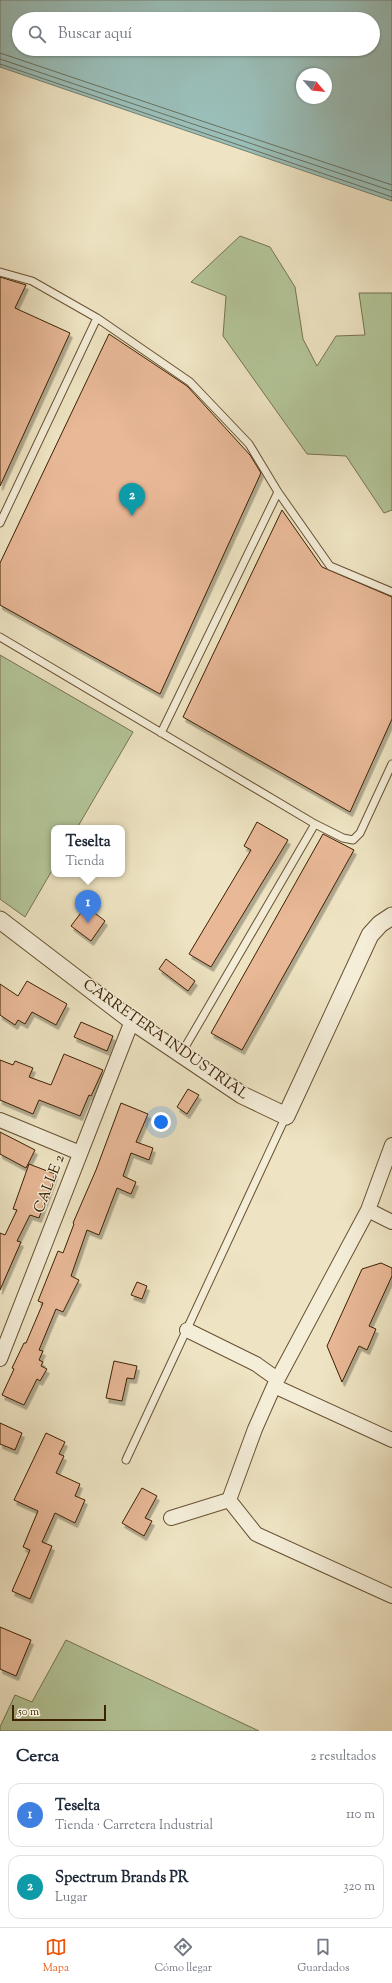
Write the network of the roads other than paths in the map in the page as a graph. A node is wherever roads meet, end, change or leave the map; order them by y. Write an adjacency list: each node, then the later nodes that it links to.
1 (0, 272): 2 (lane)
2 (97, 318): 3 (lane); 4 (lane)
3 (278, 492): 5 (lane); 7 (lane)
4 (0, 523)
5 (392, 592)
6 (0, 637): 7 (lane)
7 (162, 732): 9 (lane)
8 (392, 764): 9 (lane)
9 (315, 824): 13 (lane)
10 (392, 916): 14 (street)
11 (0, 920): 12 (street, CARRETERA INDUSTRIAL)
12 (132, 1021): 13 (street, CARRETERA INDUSTRIAL); 17 (street, CALLE 2)
13 (181, 1054): 14 (street, CARRETERA INDUSTRIAL)
14 (286, 1116): 20 (lane)
15 (0, 1120): 17 (street)
16 (392, 1145): 18 (street)
17 (80, 1153): 21 (street, CALLE 2)
18 (368, 1210): 19 (street); 22 (street)
19 (392, 1222)
20 (187, 1330): 22 (street); 24 (lane)
21 (0, 1359)
22 (276, 1382): 23 (street); 25 (street)
23 (392, 1440)
24 (126, 1460)
25 (229, 1500): 26 (street); 27 (street)
26 (171, 1518)
27 (392, 1596)

